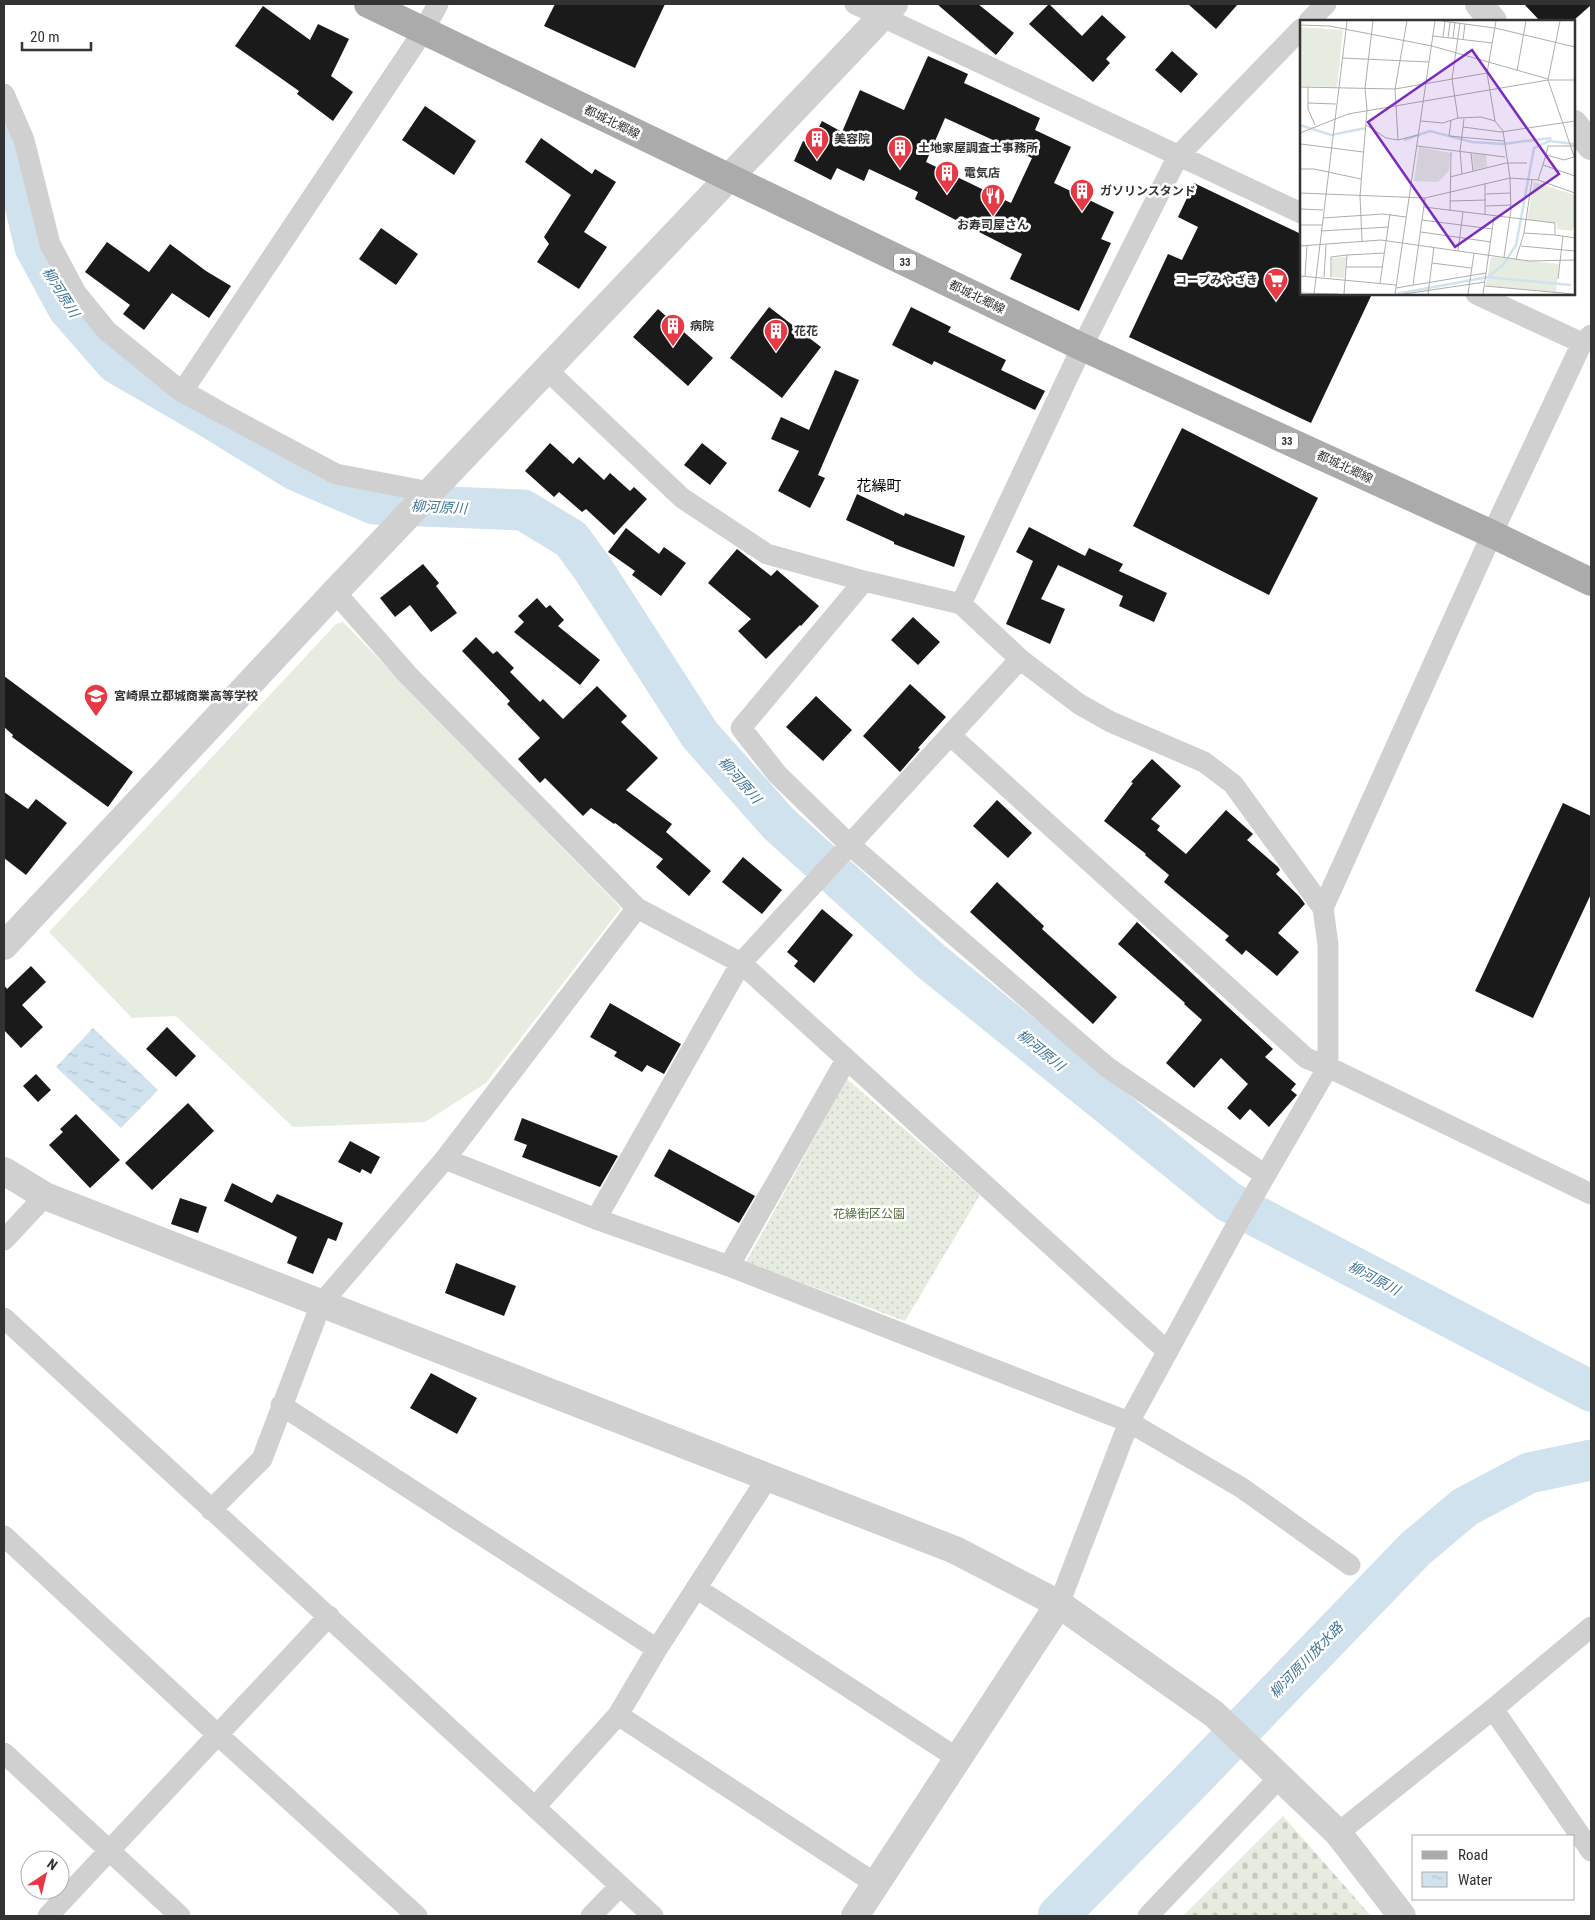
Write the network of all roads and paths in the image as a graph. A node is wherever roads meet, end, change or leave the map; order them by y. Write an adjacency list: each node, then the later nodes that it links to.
1 (368, 4): 9 (main road, 都城北郷線 / 33)
2 (438, 4): 9 (street)
3 (855, 4): 6 (street)
4 (1326, 4): 7 (street)
5 (1479, 4): 8 (street)
6 (888, 10): 14 (street); 15 (street)
7 (1310, 20)
8 (1492, 20)
9 (424, 30): 15 (main road, 都城北郷線 / 33); 21 (street)
10 (1300, 30): 14 (street)
11 (4, 94): 21 (street)
12 (1575, 125): 13 (street)
13 (1591, 146)
14 (1178, 156): 16 (street); 19 (street)
15 (728, 178): 19 (main road, 都城北郷線 / 33); 20 (street)
16 (1300, 213)
17 (1478, 295): 18 (street)
18 (1587, 339): 23 (street)
19 (1082, 347): 23 (main road, 都城北郷線 / 33); 27 (street)
20 (546, 369): 22 (street); 24 (street)
21 (182, 392): 22 (street)
22 (430, 492): 26 (street)
23 (1492, 534): 25 (main road, 都城北郷線 / 33); 32 (street)
24 (864, 581): 27 (street); 30 (street)
25 (1591, 582)
26 (335, 592): 31 (street); 33 (street)
27 (960, 604): 28 (street)
28 (1020, 659): 29 (street); 32 (street)
29 (950, 735): 30 (street); 36 (street)
30 (846, 848): 34 (street); 39 (street)
31 (637, 908): 34 (street); 37 (street)
32 (1323, 908): 36 (street)
33 (4, 946)
34 (741, 963): 35 (street); 42 (street)
35 (846, 1060): 44 (street); 47 (street)
36 (1328, 1068): 39 (street); 40 (street)
37 (445, 1159): 42 (street); 45 (street)
38 (4, 1171): 41 (street)
39 (1262, 1181): 47 (street)
40 (1591, 1194)
41 (45, 1196): 43 (street); 45 (street)
42 (596, 1219): 44 (street)
43 (4, 1240)
44 (730, 1266): 49 (street)
45 (321, 1304): 48 (street); 50 (street)
46 (4, 1318): 51 (street)
47 (1167, 1350): 49 (street)
48 (281, 1405): 51 (street); 58 (street)
49 (1129, 1422): 53 (street); 55 (street)
50 (768, 1476): 54 (street); 55 (street)
51 (211, 1510): 56 (street)
52 (4, 1536): 61 (street)
53 (1350, 1565)
54 (696, 1588): 58 (street); 63 (street)
55 (1059, 1604): 63 (street); 64 (street)
56 (329, 1616): 61 (street); 65 (street)
57 (1591, 1627): 59 (street)
58 (657, 1649): 60 (street)
59 (1493, 1709): 66 (street); 68 (street)
60 (618, 1715): 65 (street); 69 (street)
61 (218, 1735): 67 (street); 73 (street)
62 (4, 1753): 67 (street)
63 (957, 1758): 69 (street)
64 (1279, 1778): 66 (street); 77 (street)
65 (535, 1807): 70 (street)
66 (1338, 1833): 78 (street)
67 (110, 1851): 71 (street); 72 (street)
68 (1591, 1851)
69 (876, 1884): 76 (street)
70 (620, 1886): 74 (street); 75 (street)
71 (48, 1916)
72 (180, 1916)
73 (417, 1916)
74 (591, 1916)
75 (653, 1916)
76 (854, 1916)
77 (1148, 1916)
78 (1402, 1916)

